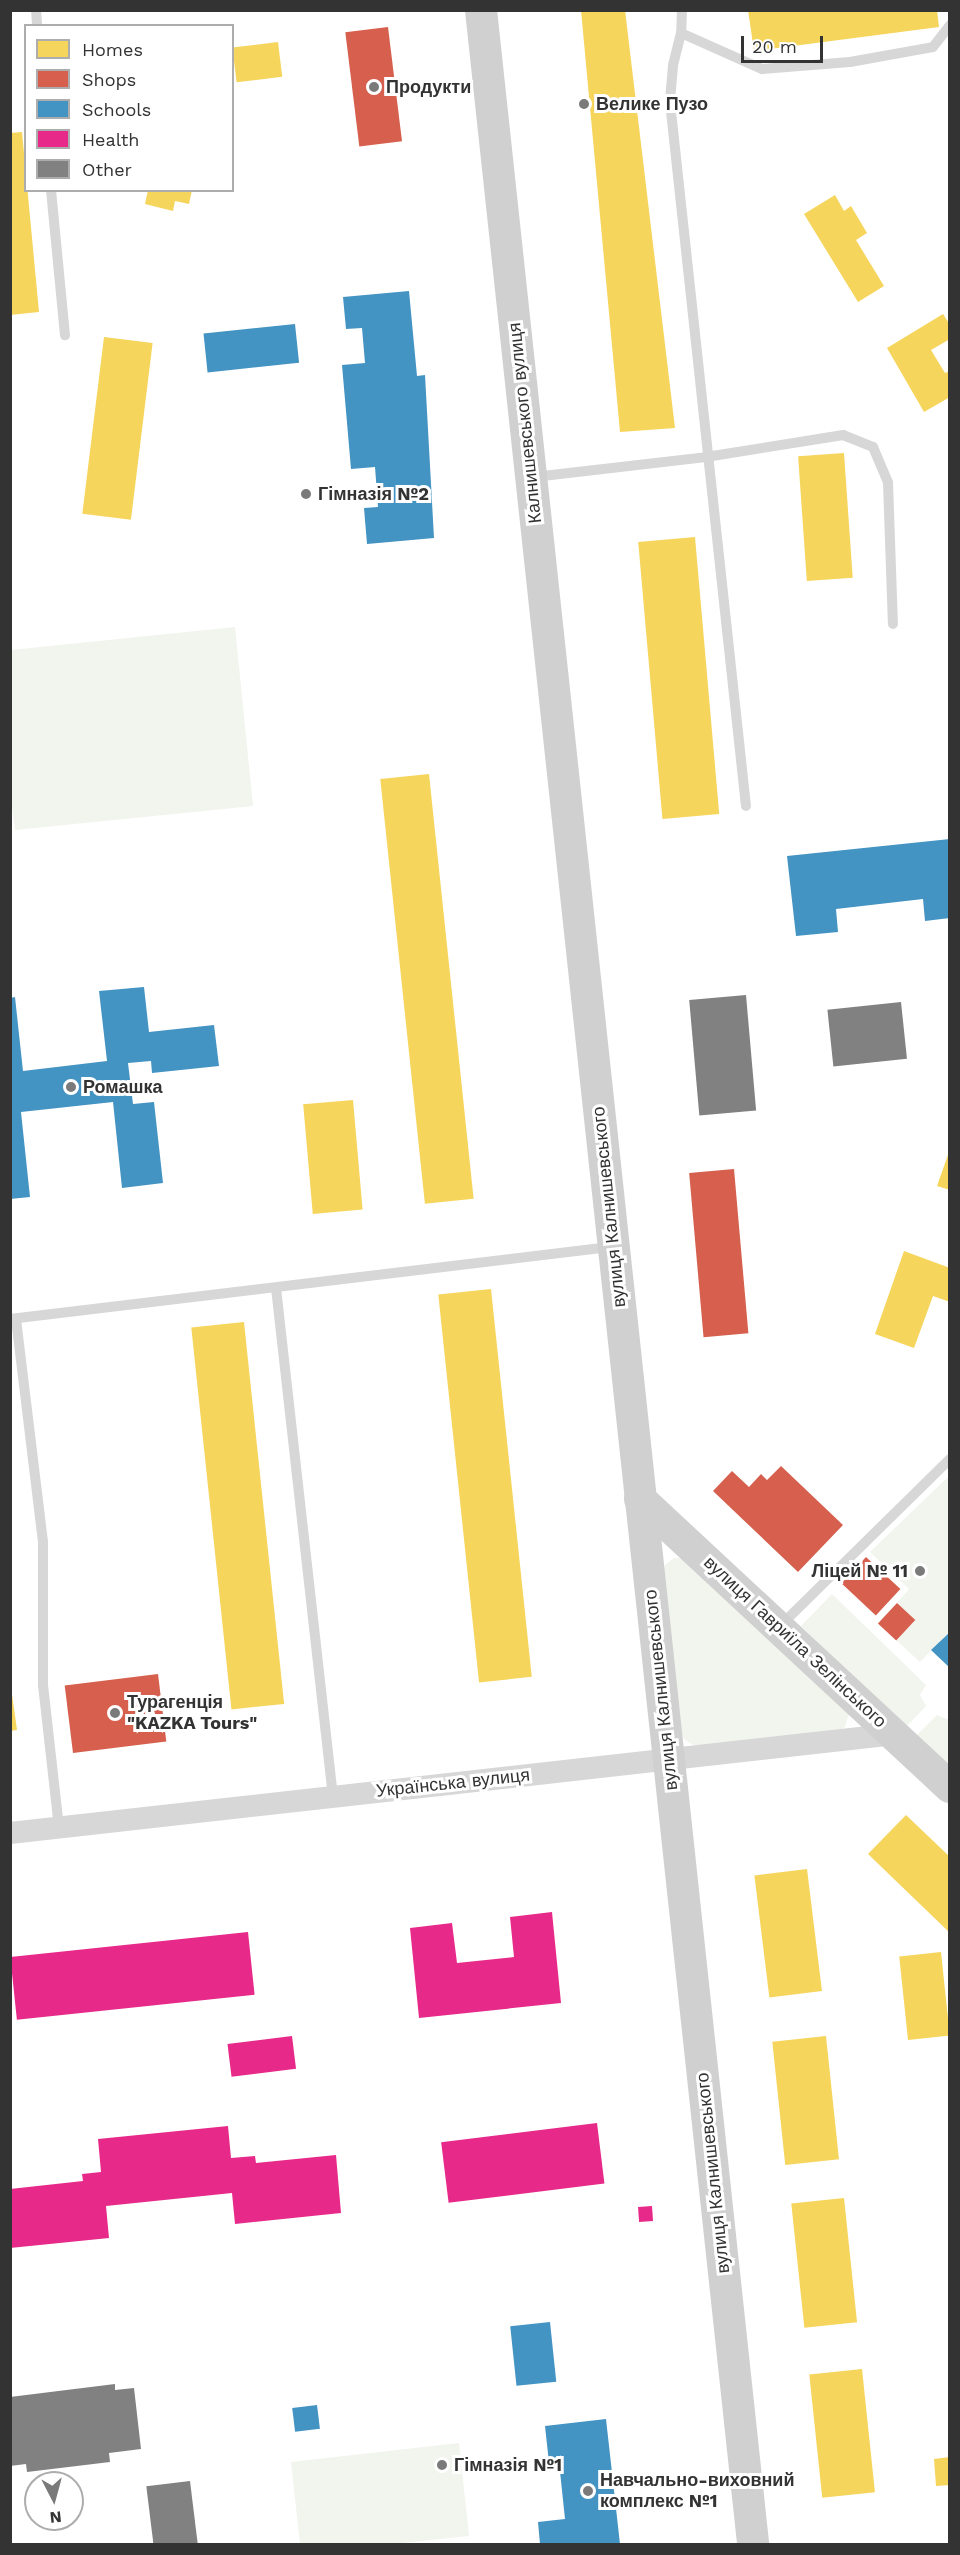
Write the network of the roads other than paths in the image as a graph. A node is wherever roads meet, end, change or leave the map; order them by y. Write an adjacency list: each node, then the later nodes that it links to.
1 (481, 10): 8 (street, Калнишевського вулиця)
2 (681, 10): 4 (lane)
3 (950, 25): 4 (lane)
4 (681, 33): 7 (lane)
5 (51, 192): 6 (lane)
6 (65, 335)
7 (706, 457): 8 (lane); 9 (lane); 10 (lane)
8 (531, 477): 11 (street, Калнишевського вулиця)
9 (893, 624)
10 (746, 806)
11 (569, 835): 12 (street, вулиця Калнишевського)
12 (614, 1247): 13 (lane); 16 (street, вулиця Калнишевського)
13 (276, 1288): 14 (lane); 21 (lane)
14 (14, 1319): 22 (lane)
15 (950, 1459): 17 (lane)
16 (640, 1498): 17 (street, вулиця Гавриїла Зелінського); 19 (street, вулиця Калнишевського)
17 (779, 1627): 18 (street, вулиця Гавриїла Зелінського)
18 (895, 1734): 19 (street, Українська вулиця); 20 (street, вулиця Гавриїла Зелінського)
19 (669, 1759): 21 (street, Українська вулиця); 24 (street, вулиця Калнишевського)
20 (950, 1787)
21 (333, 1797): 22 (street, Українська вулиця)
22 (59, 1828): 23 (street, Українська вулиця)
23 (10, 1833)
24 (753, 2544)

